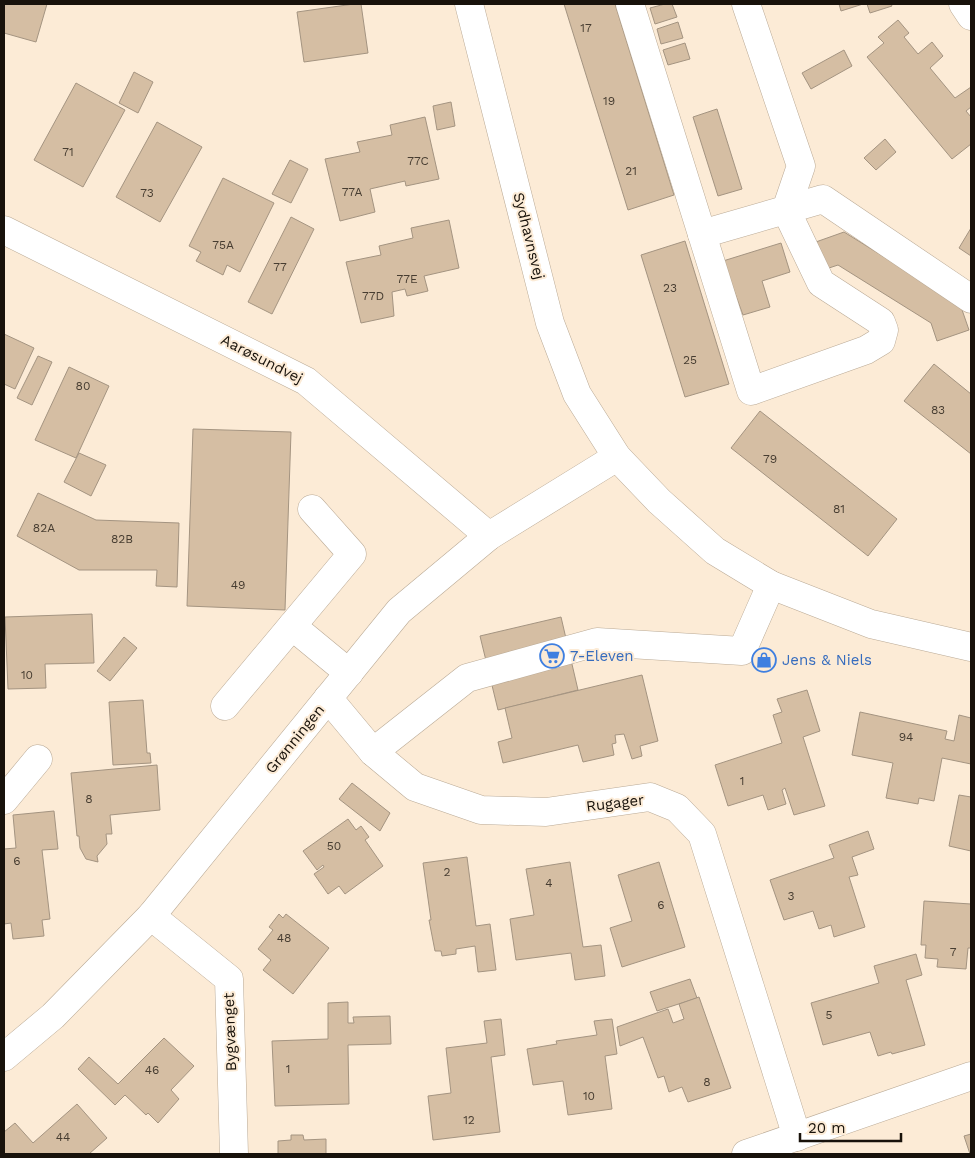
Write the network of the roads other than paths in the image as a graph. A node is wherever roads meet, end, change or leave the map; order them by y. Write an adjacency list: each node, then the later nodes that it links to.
1 (469, 4): 10 (street, Sydhavnsvej)
2 (630, 4): 8 (street)
3 (746, 4): 6 (street)
4 (964, 4): 5 (street)
5 (971, 16)
6 (786, 210): 8 (street); 8 (street); 9 (street)
7 (4, 230): 12 (street, Aarøsundvej)
8 (702, 234)
9 (971, 299)
10 (617, 457): 12 (street, Grønningen); 13 (street, Sydhavnsvej)
11 (312, 509): 14 (street)
12 (488, 536): 16 (street, Grønningen)
13 (771, 585): 15 (street, Sydhavnsvej); 19 (street)
14 (292, 626): 16 (street); 18 (street)
15 (971, 647)
16 (349, 673): 17 (street, Grønningen)
17 (328, 698): 19 (street, Rugager); 22 (street, Grønningen)
18 (225, 706)
19 (373, 752): 25 (street, Rugager)
20 (38, 759): 21 (street)
21 (4, 800)
22 (151, 916): 23 (street, Grønningen); 26 (street, Bygvænget)
23 (4, 1058)
24 (971, 1076): 25 (street)
25 (797, 1137): 27 (street)
26 (234, 1154)
27 (746, 1154)

